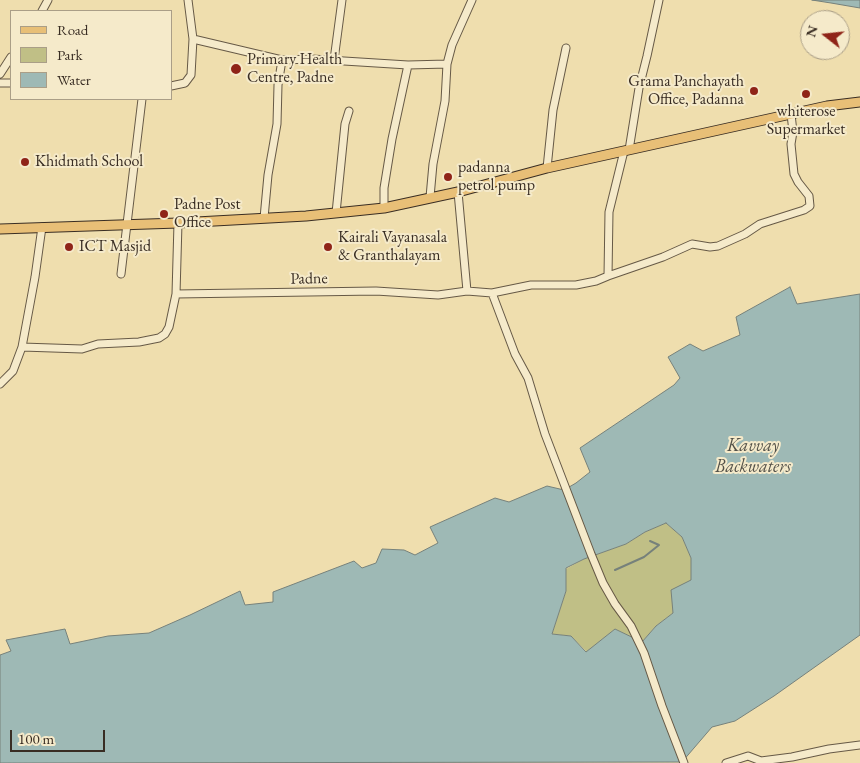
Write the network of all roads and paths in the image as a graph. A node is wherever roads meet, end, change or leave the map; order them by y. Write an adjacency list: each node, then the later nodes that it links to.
1 (188, 0): 5 (street)
2 (342, 0): 9 (street)
3 (472, 0): 10 (street)
4 (659, 0): 18 (street)
5 (193, 40): 8 (street); 13 (street)
6 (566, 48): 19 (street)
7 (10, 59): 12 (street)
8 (282, 60): 9 (street); 24 (street)
9 (334, 60): 11 (street)
10 (447, 64): 11 (street); 21 (street)
11 (408, 65): 22 (street)
12 (0, 74)
13 (172, 86)
14 (142, 100): 26 (street)
15 (860, 102): 17 (main road)
16 (349, 111): 23 (street)
17 (792, 114): 18 (main road); 30 (street, Padne)
18 (626, 151): 19 (main road); 30 (street)
19 (547, 168): 20 (main road)
20 (458, 192): 21 (main road); 31 (street)
21 (430, 197): 22 (main road)
22 (384, 208): 23 (main road)
23 (336, 213): 24 (main road)
24 (264, 218): 25 (main road)
25 (178, 223): 26 (main road); 33 (street)
26 (126, 225): 27 (main road); 29 (street)
27 (42, 227): 28 (main road); 34 (street)
28 (0, 229)
29 (121, 274)
30 (608, 276): 32 (street, Padne)
31 (467, 291): 32 (street, Padne); 33 (street, Padne)
32 (492, 293): 37 (street)
33 (176, 294): 34 (street)
34 (22, 347): 35 (street)
35 (0, 384)
36 (860, 745): 38 (street)
37 (684, 763)
38 (726, 763)

